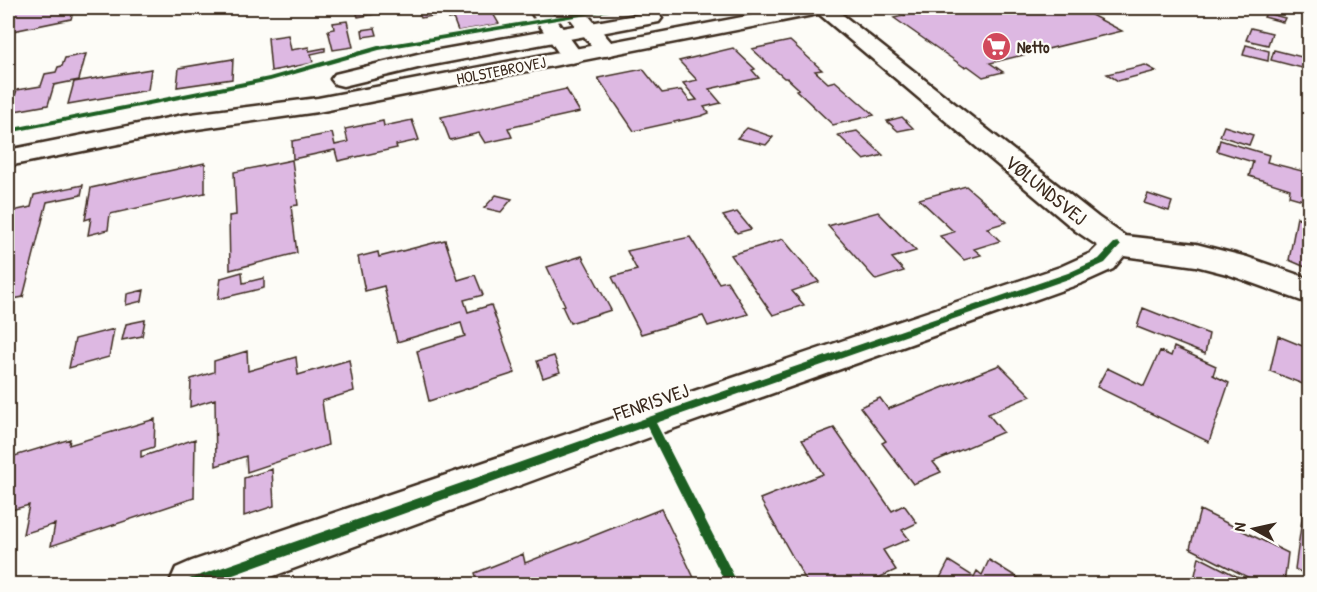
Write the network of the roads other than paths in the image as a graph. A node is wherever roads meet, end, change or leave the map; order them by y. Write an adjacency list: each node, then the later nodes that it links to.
1 (537, 8): 6 (street)
2 (572, 8): 5 (street)
3 (820, 8): 7 (street, HOLSTEBROVEJ); 10 (street, VØLUNDSVEJ)
4 (676, 13): 5 (street, HOLSTEBROVEJ)
5 (589, 28): 6 (street, HOLSTEBROVEJ); 7 (street)
6 (564, 45): 7 (street, HOLSTEBROVEJ); 8 (street, HOLSTEBROVEJ); 8 (street, HOLSTEBROVEJ)
7 (606, 49)
8 (183, 123): 9 (street, HOLSTEBROVEJ)
9 (8, 158)
10 (1118, 245): 11 (street, VØLUNDSVEJ); 12 (street, FENRISVEJ)
11 (1310, 292)
12 (192, 585)

